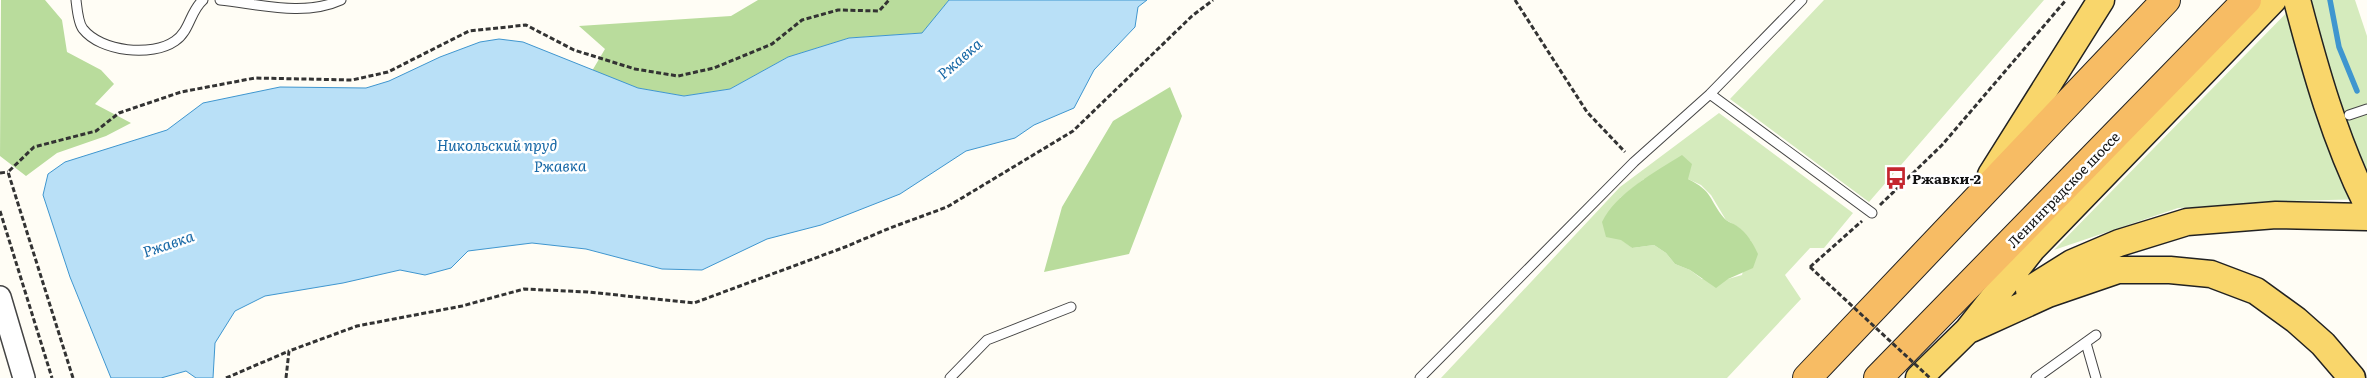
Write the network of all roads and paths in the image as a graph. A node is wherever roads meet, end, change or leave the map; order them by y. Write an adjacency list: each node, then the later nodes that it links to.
1 (76, 0): 2 (lane)
2 (203, 0)
3 (220, 0): 4 (lane)
4 (341, 0)
5 (889, 0): 19 (path)
6 (1213, 0): 31 (path)
7 (1515, 0): 18 (path)
8 (1802, 0): 15 (lane)
9 (2066, 0): 24 (path)
10 (2101, 0): 21 (main road)
11 (2166, 0): 21 (highway)
12 (2248, 0): 40 (highway, Ленинградское шоссе)
13 (2273, 0): 28 (main road)
14 (2297, 0): 22 (main road)
15 (1710, 94): 18 (lane); 24 (lane)
16 (2367, 109): 17 (lane)
17 (2349, 115)
18 (1634, 162): 38 (lane)
19 (8, 172): 20 (path); 34 (path)
20 (0, 174)
21 (1972, 204): 39 (highway)
22 (2367, 204)
23 (0, 211): 33 (path)
24 (1872, 213): 42 (path, bridge)
25 (2367, 216): 28 (main road)
26 (0, 297): 32 (street)
27 (1071, 307): 37 (lane)
28 (1968, 330): 41 (main road); 45 (main road)
29 (2096, 335): 30 (lane)
30 (2086, 342): 43 (lane); 44 (lane)
31 (289, 351): 35 (path); 36 (path)
32 (24, 378)
33 (52, 378)
34 (73, 378)
35 (227, 378)
36 (286, 378)
37 (950, 378)
38 (1420, 378)
39 (1807, 378)
40 (1878, 378)
41 (1919, 378)
42 (1930, 378)
43 (2036, 378)
44 (2096, 378)
45 (2352, 378)

